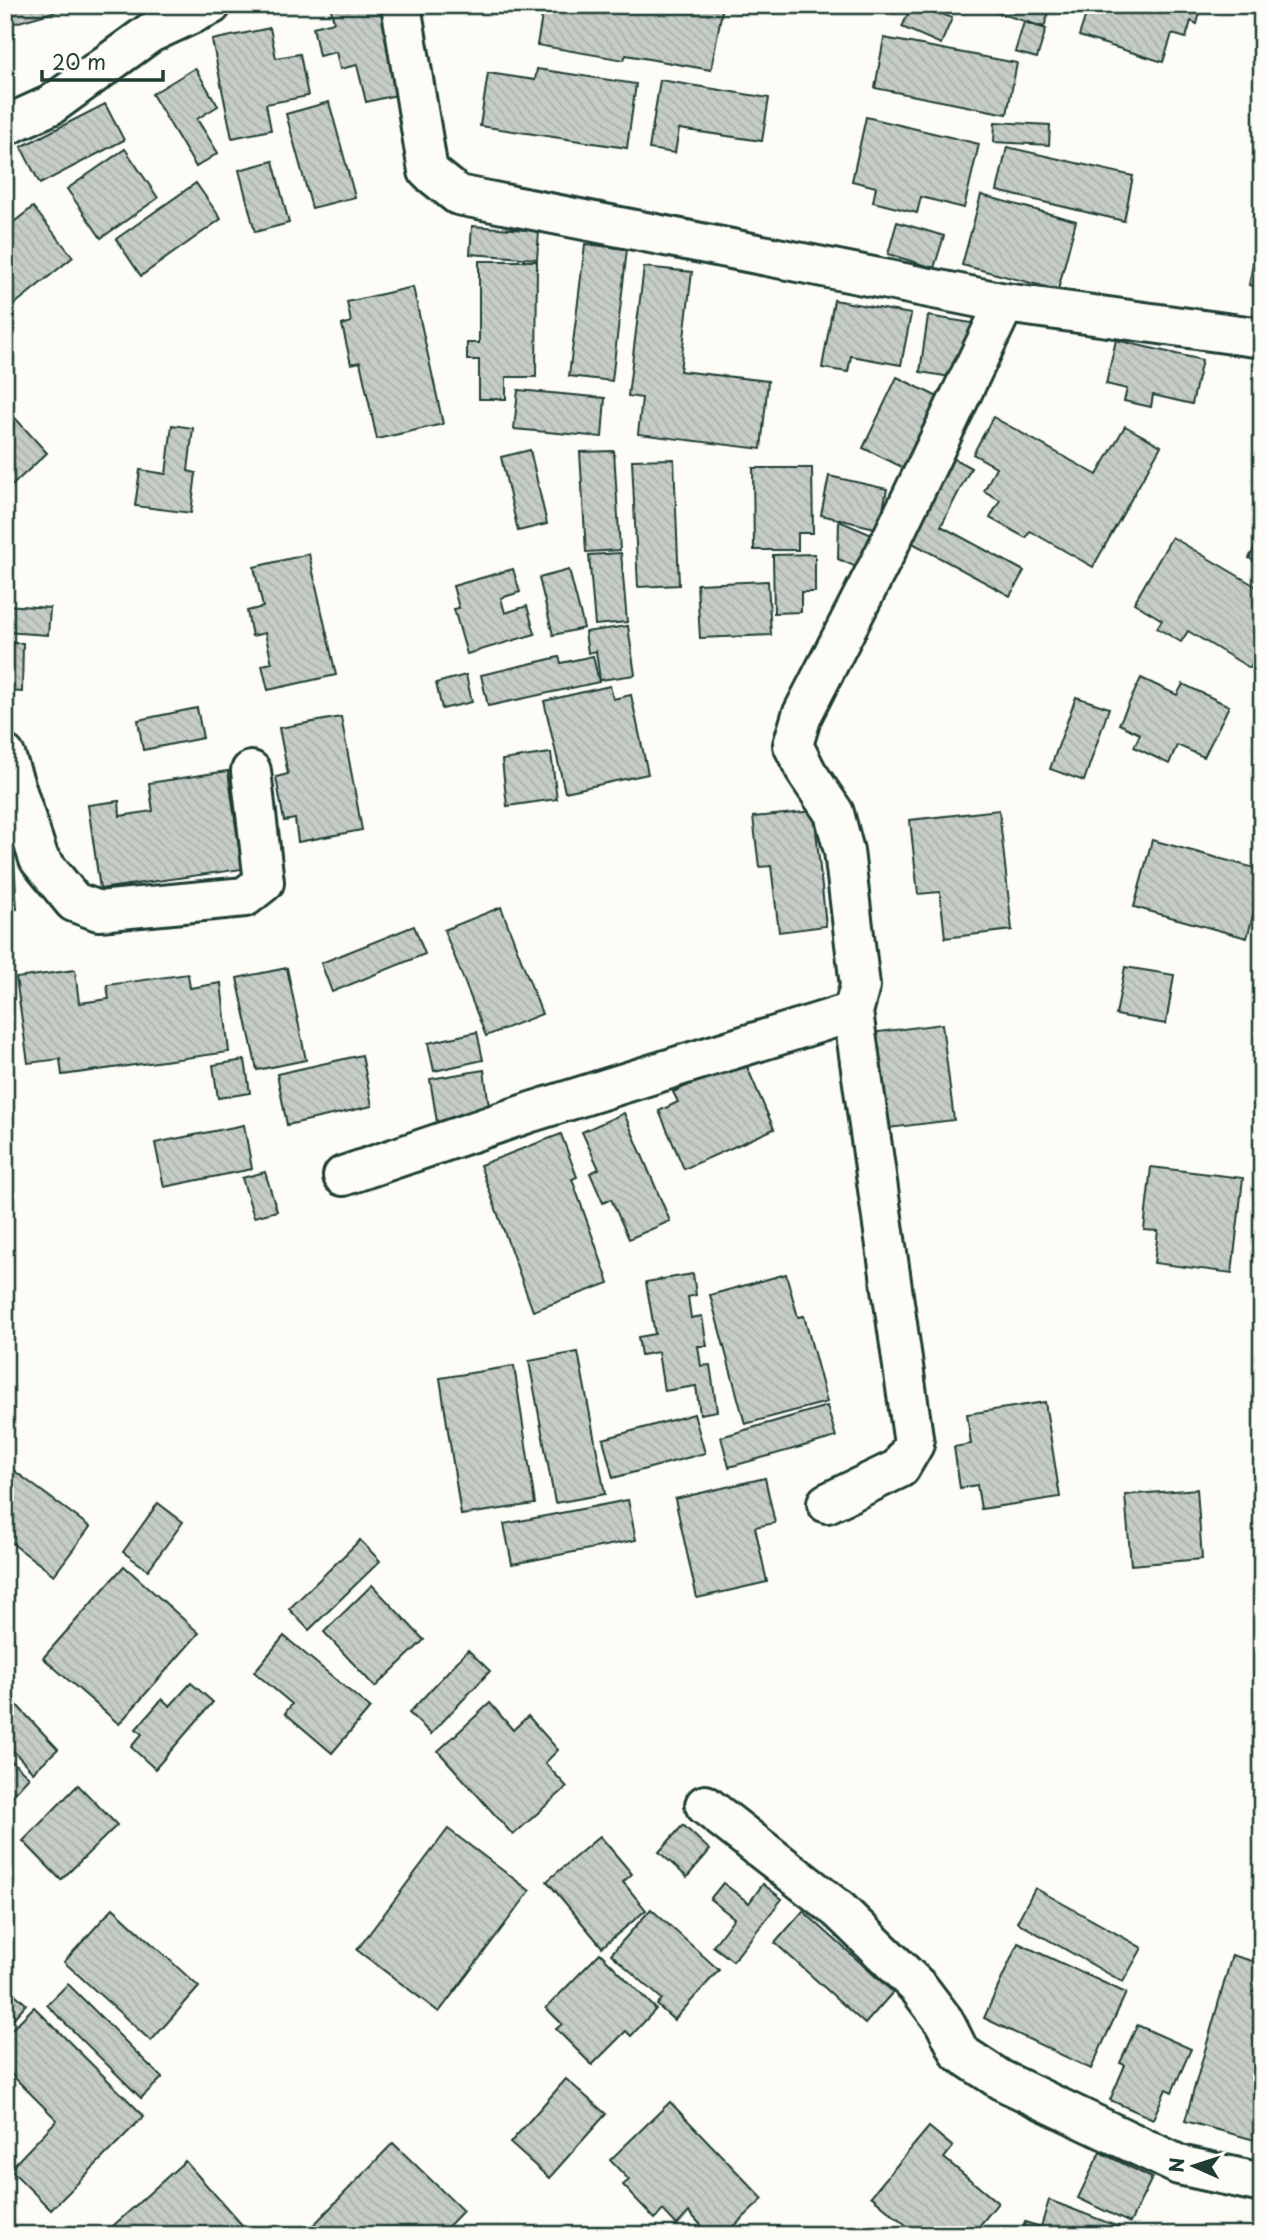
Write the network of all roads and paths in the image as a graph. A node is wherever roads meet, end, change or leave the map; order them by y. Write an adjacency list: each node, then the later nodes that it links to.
1 (211, 5): 3 (street)
2 (401, 5): 5 (street)
3 (143, 19): 4 (street)
4 (5, 126)
5 (1005, 303): 6 (street); 9 (street)
6 (1262, 338)
7 (5, 755): 8 (street)
8 (251, 771)
9 (853, 1012): 10 (street); 11 (street)
10 (343, 1176)
11 (827, 1503)
12 (705, 1805): 13 (street)
13 (1262, 2183)

